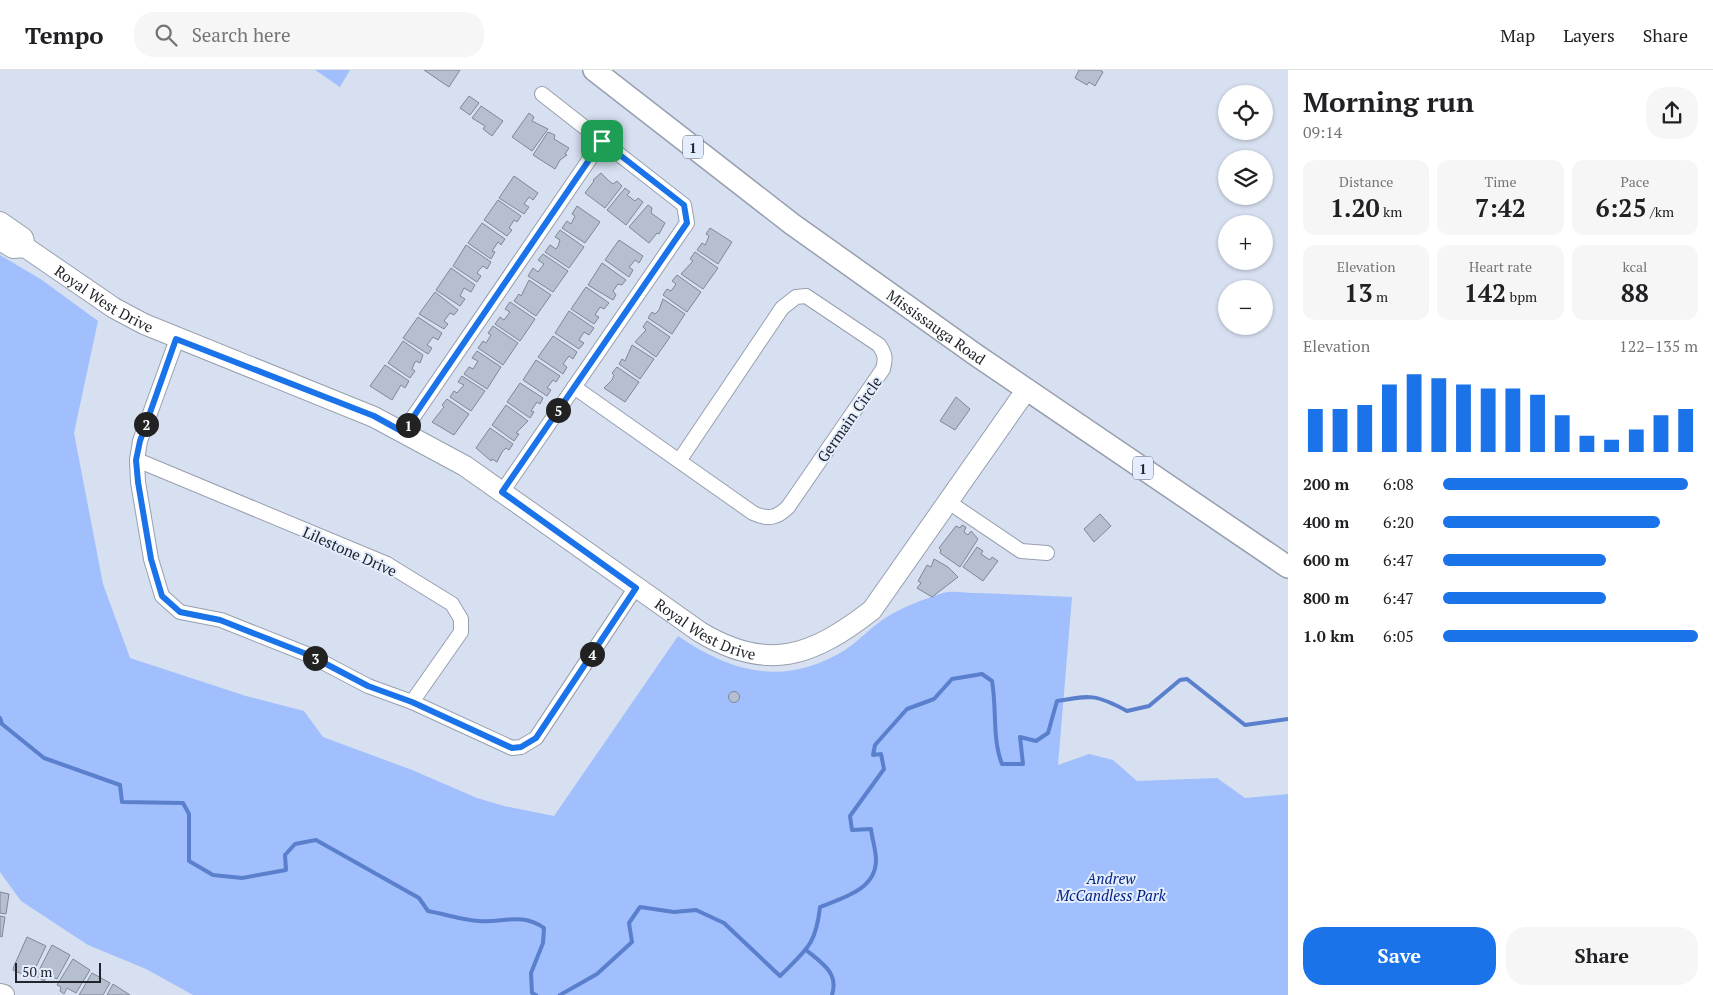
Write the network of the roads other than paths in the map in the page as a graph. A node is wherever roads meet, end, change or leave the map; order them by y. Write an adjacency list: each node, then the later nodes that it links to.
1 (594, 70): 9 (main road, Mississauga Road / 1)
2 (542, 94): 3 (street)
3 (602, 141): 8 (street); 10 (street)
4 (0, 222): 6 (street, Royal West Drive)
5 (0, 240): 6 (street, Royal West Drive)
6 (25, 247): 7 (street, Royal West Drive)
7 (176, 339): 10 (street, Royal West Drive); 11 (street)
8 (574, 387): 12 (street, Germain Circle); 13 (street)
9 (1027, 389): 14 (street, Royal West Drive); 16 (main road, Mississauga Road / 1)
10 (403, 432): 13 (street, Royal West Drive)
11 (136, 460): 18 (street); 18 (street, Lilestone Drive)
12 (679, 461): 12 (street, Germain Circle)
13 (502, 492): 17 (street, Royal West Drive)
14 (946, 501): 15 (street); 17 (street, Royal West Drive)
15 (1047, 552)
16 (1288, 567)
17 (636, 588): 18 (street)
18 (412, 702)
19 (0, 994): 20 (street)
20 (4, 995)

